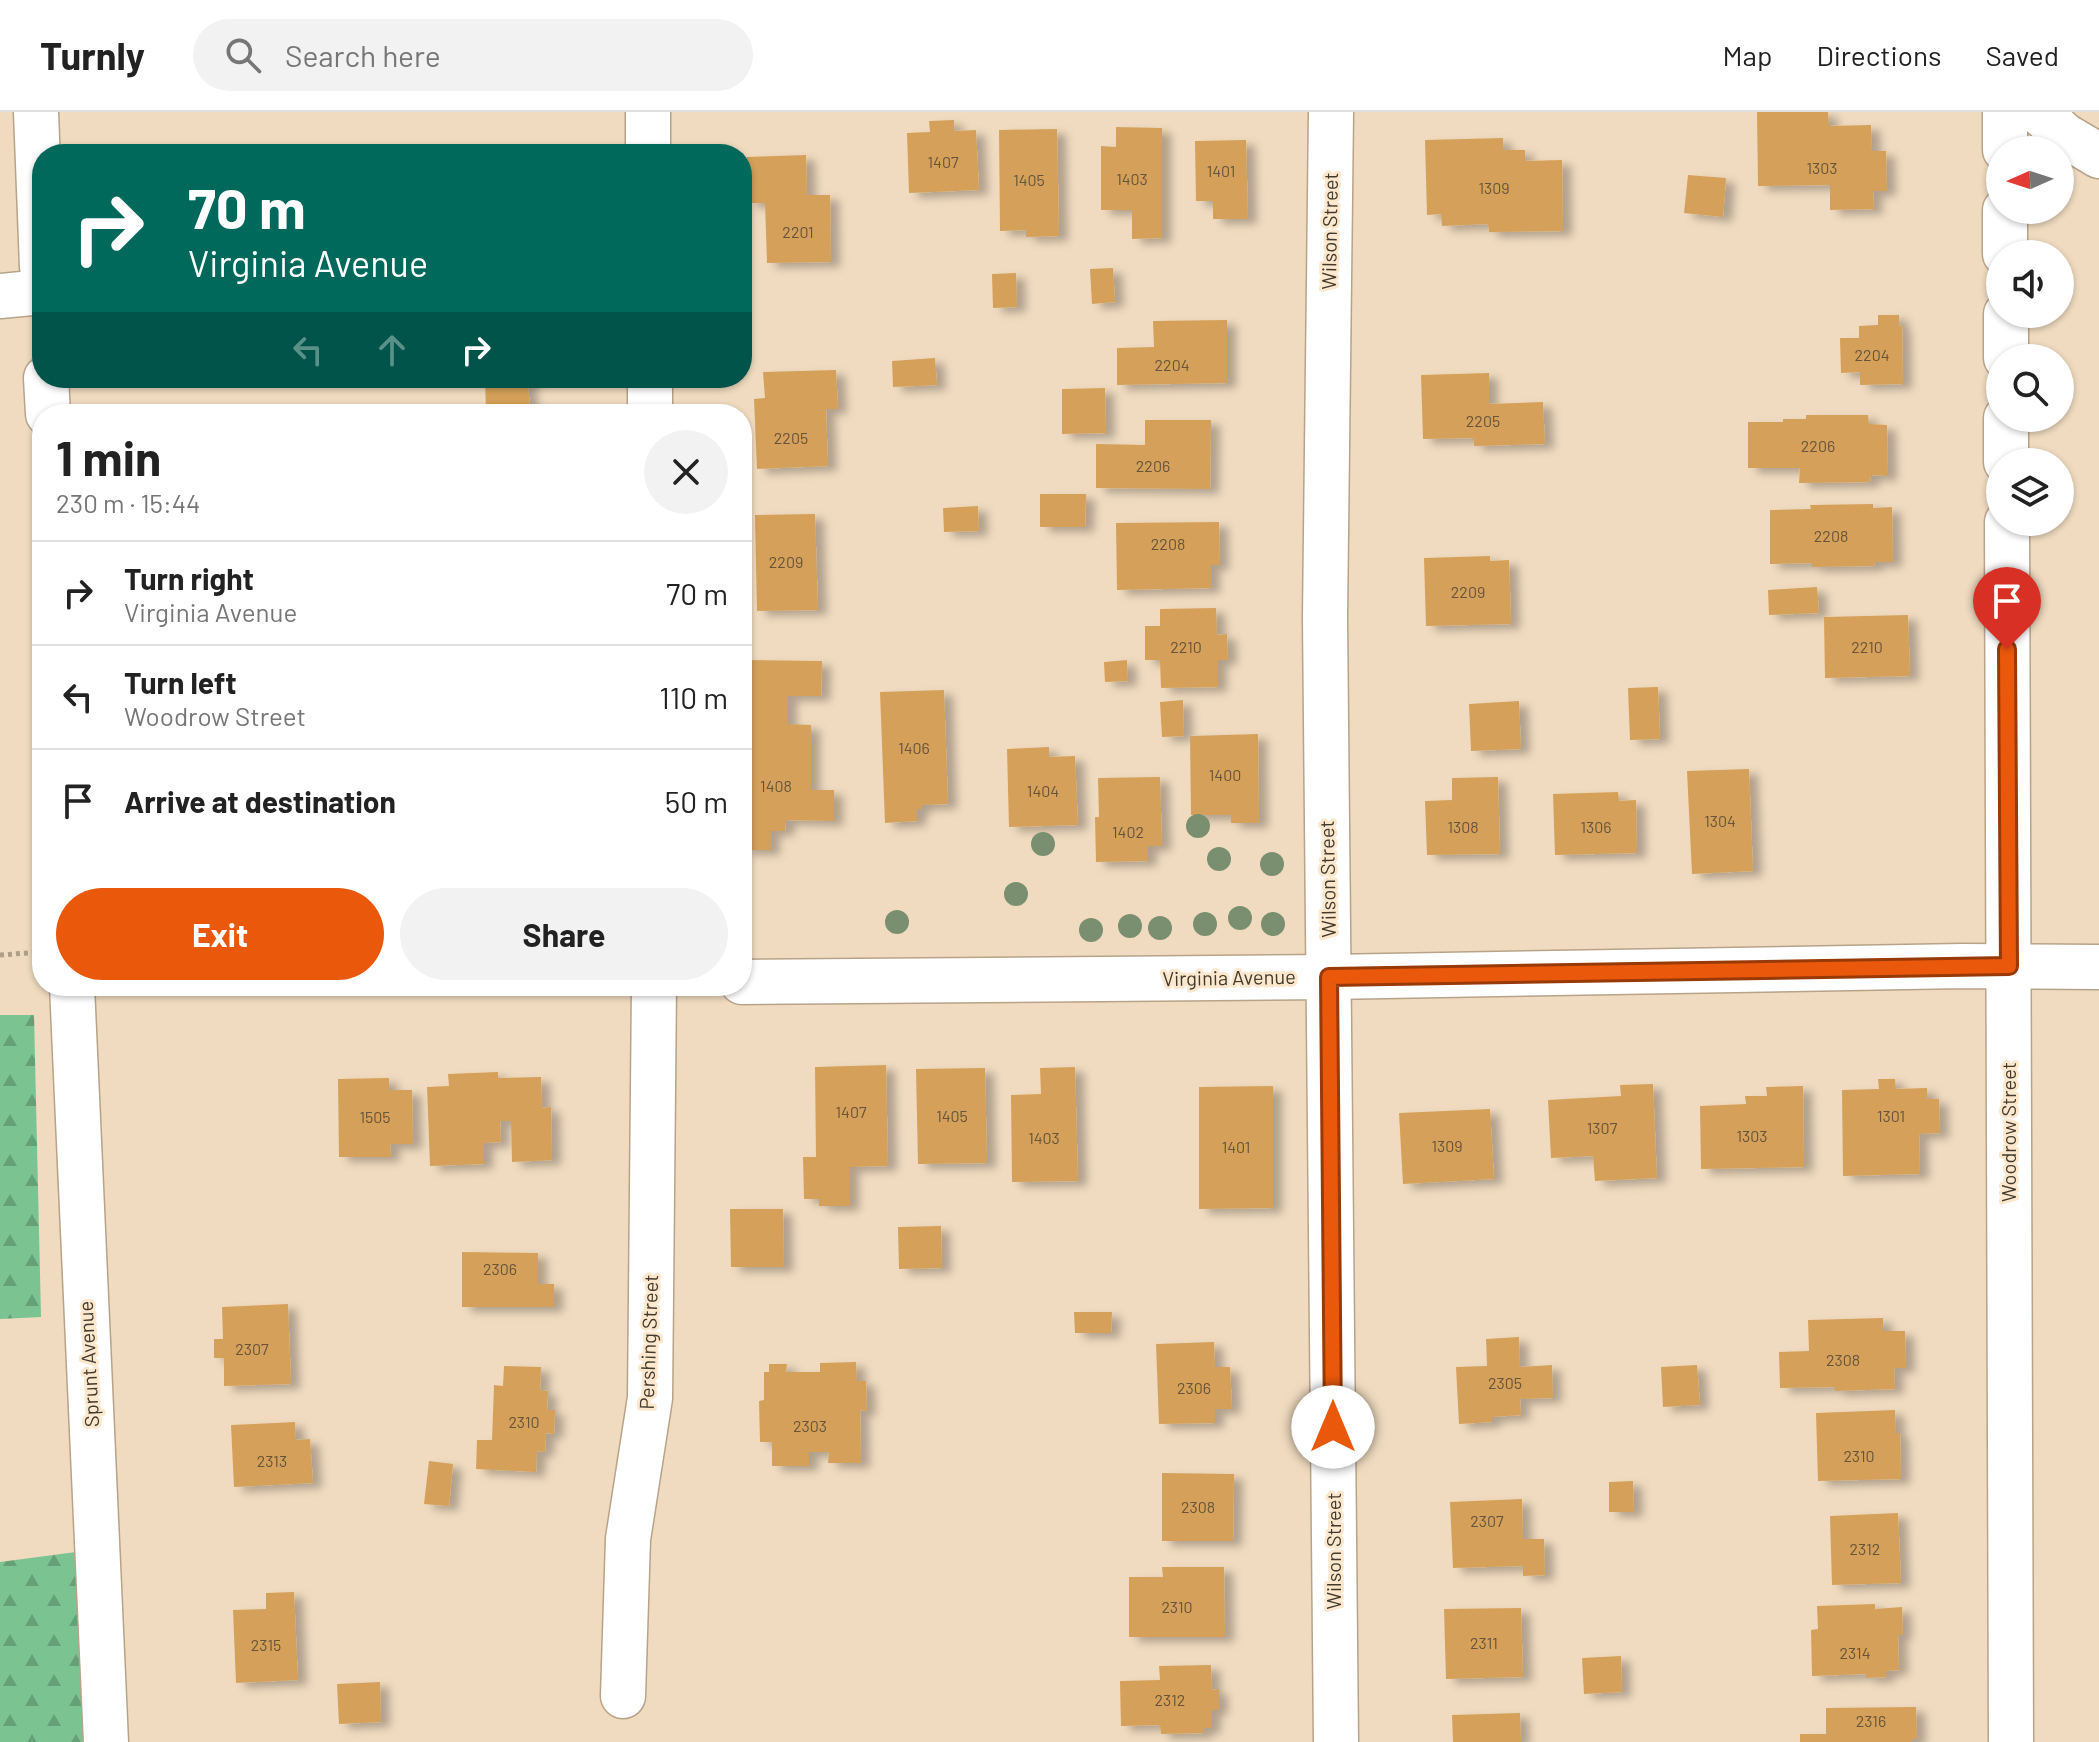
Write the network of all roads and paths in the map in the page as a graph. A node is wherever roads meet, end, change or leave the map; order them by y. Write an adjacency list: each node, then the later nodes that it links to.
1 (36, 112): 7 (street)
2 (648, 112): 8 (street)
3 (1331, 112): 17 (street, Wilson Street)
4 (2005, 112): 6 (street)
5 (2039, 112): 9 (street)
6 (2005, 136)
7 (37, 144)
8 (648, 144)
9 (2099, 156)
10 (32, 293): 11 (street)
11 (0, 296)
12 (2007, 536): 15 (street, Woodrow Street)
13 (32, 953): 14 (path)
14 (0, 955)
15 (2009, 966): 16 (street, Virginia Avenue); 17 (street, Virginia Avenue); 24 (street, Woodrow Street)
16 (2099, 967)
17 (1329, 977): 18 (street, Virginia Avenue); 23 (street, Wilson Street)
18 (752, 982)
19 (72, 996): 22 (street, Sprunt Avenue)
20 (654, 996): 21 (street, Pershing Street)
21 (623, 1696)
22 (106, 1742)
23 (1336, 1742)
24 (2011, 1742)

